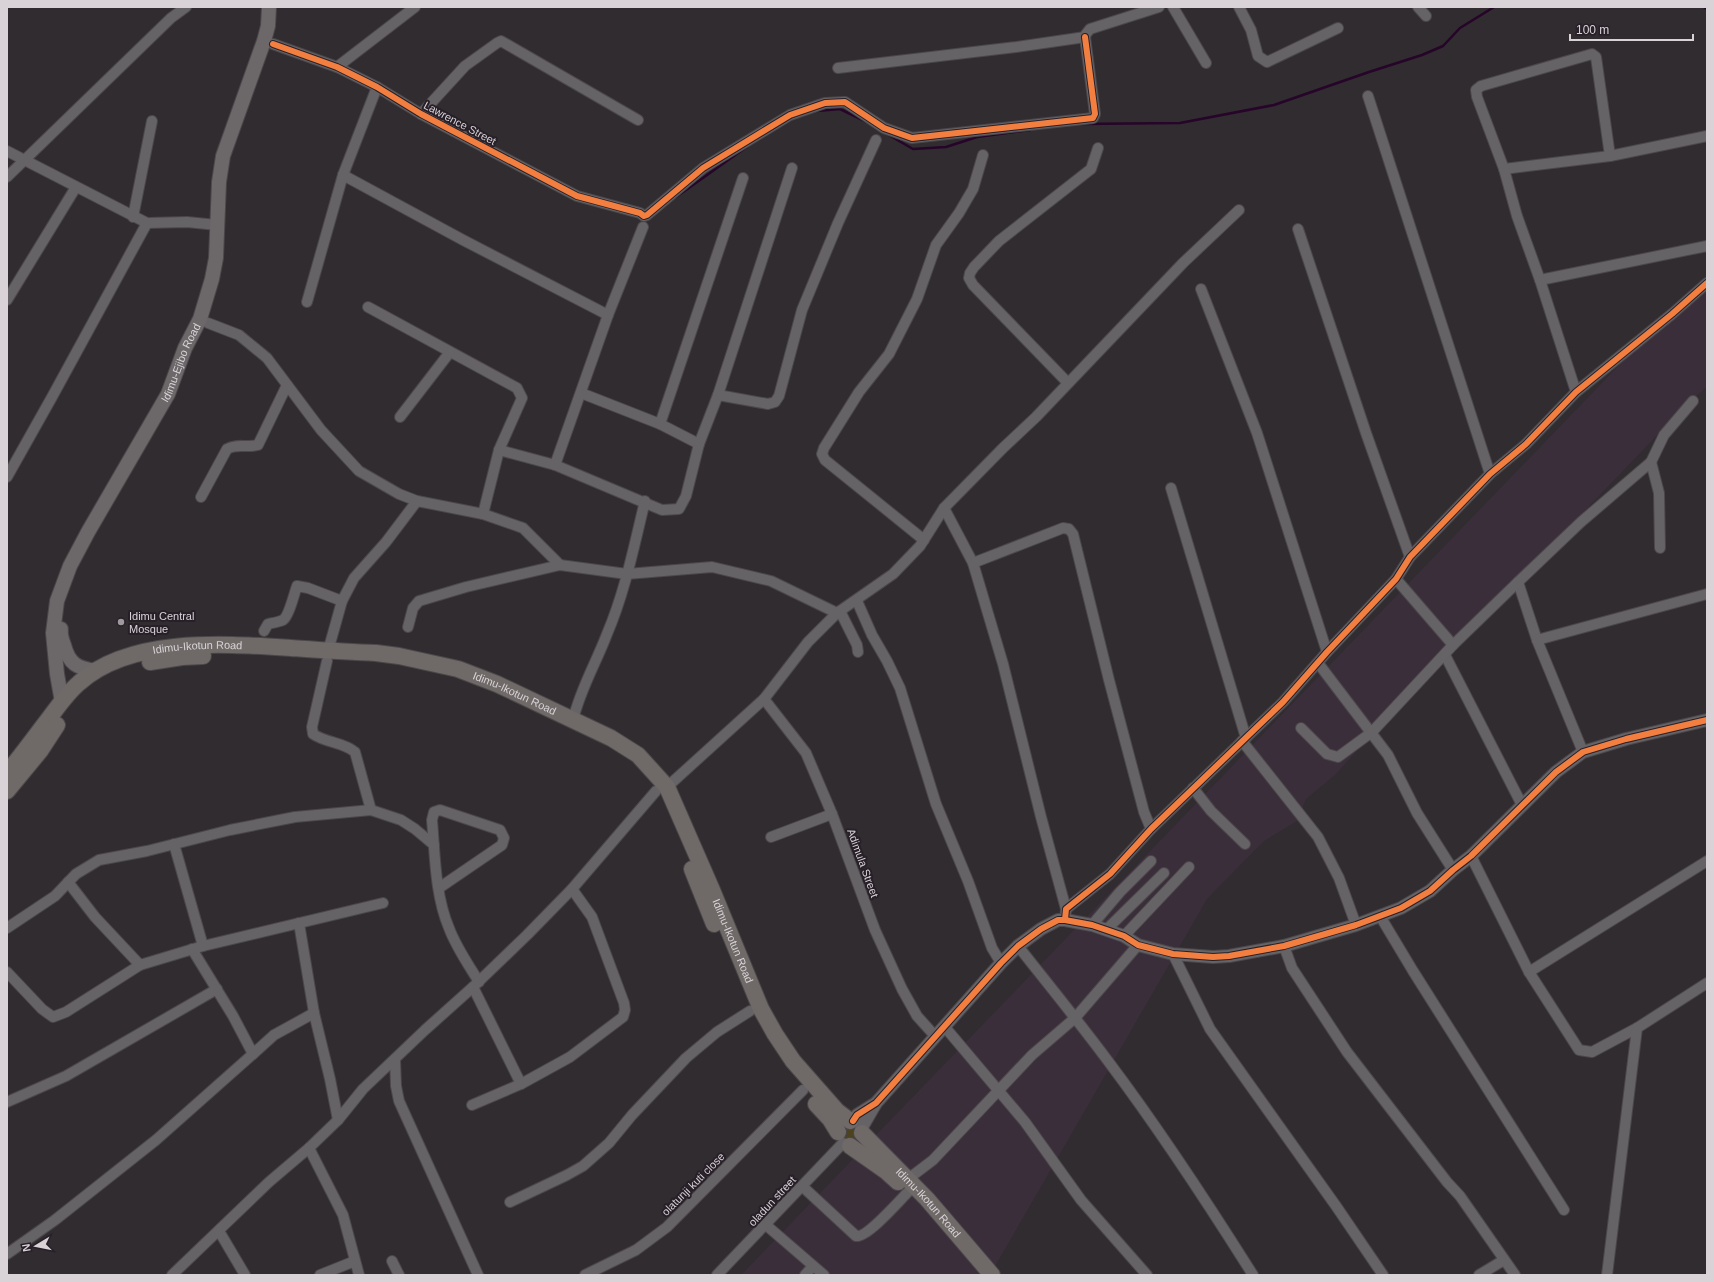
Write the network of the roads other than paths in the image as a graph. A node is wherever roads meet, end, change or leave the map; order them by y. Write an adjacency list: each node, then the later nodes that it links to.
1 (186, 7): 27 (street)
2 (269, 7): 37 (main road, Idimu-Ejibo Road)
3 (278, 7): 12 (main road, Idimu-Ejibo Road)
4 (415, 7): 14 (street)
5 (1159, 7): 11 (street)
6 (1173, 7): 13 (street)
7 (1239, 7): 10 (street)
8 (1418, 7): 9 (street)
9 (1426, 16)
10 (1338, 28)
11 (1085, 37): 15 (street); 18 (street, Lawrence Street)
12 (273, 44): 14 (street, Lawrence Street); 48 (main road, Idimu-Ejibo Road)
13 (1206, 63)
14 (337, 67): 16 (street, Lawrence Street)
15 (838, 68)
16 (377, 88): 18 (street, Lawrence Street); 30 (street)
17 (1368, 96): 62 (street)
18 (421, 114): 19 (street)
19 (638, 120)
20 (152, 121): 35 (street)
21 (1707, 136): 26 (street)
22 (876, 140): 54 (street)
23 (1098, 148): 50 (street)
24 (7, 151): 27 (street)
25 (983, 155): 70 (street)
26 (1610, 156): 29 (street); 29 (street)
27 (24, 161): 31 (street); 33 (street)
28 (792, 168): 54 (street)
29 (1504, 170): 41 (street)
30 (343, 175): 45 (street); 47 (street)
31 (7, 177)
32 (743, 178): 57 (street)
33 (76, 187): 35 (street); 44 (street)
34 (1239, 210): 50 (street)
35 (133, 216): 36 (street)
36 (147, 223): 37 (street); 63 (street)
37 (217, 225): 93 (main road, Idimu-Ejibo Road)
38 (643, 227): 47 (street)
39 (1298, 229): 72 (street)
40 (1707, 246): 41 (street)
41 (1540, 280): 52 (street)
42 (1707, 283): 52 (street)
43 (1201, 289): 87 (street)
44 (7, 300)
45 (307, 302)
46 (368, 307): 49 (street)
47 (608, 315): 53 (street)
48 (208, 323): 51 (street); 91 (main road, Idimu-Ejibo Road)
49 (450, 352): 56 (street); 59 (street)
50 (1068, 383): 68 (street)
51 (287, 384): 65 (street); 66 (street)
52 (1576, 392): 62 (street)
53 (581, 394): 57 (street); 61 (street)
54 (718, 396): 58 (street)
55 (1693, 402): 60 (street)
56 (400, 417)
57 (660, 424): 58 (street)
58 (699, 444): 67 (street)
59 (498, 450): 61 (street); 69 (street)
60 (1651, 462): 71 (street); 77 (street)
61 (555, 465): 67 (street)
62 (1490, 474): 72 (street)
63 (7, 477)
64 (1171, 488): 98 (street)
65 (201, 497)
66 (417, 501): 69 (street); 79 (street)
67 (645, 501): 75 (street)
68 (944, 508): 70 (street); 73 (street)
69 (483, 514): 74 (street)
70 (924, 540): 80 (street)
71 (1660, 548)
72 (1410, 557): 76 (street)
73 (973, 563): 107 (street); 122 (street)
74 (560, 565): 75 (street); 82 (street)
75 (627, 574): 81 (street); 94 (street)
76 (1396, 579): 85 (street); 87 (street)
77 (1518, 582): 84 (street); 85 (street)
78 (1707, 594): 84 (street)
79 (342, 601): 83 (street); 89 (street)
80 (857, 601): 81 (street); 136 (street)
81 (839, 612): 86 (street); 92 (street)
82 (408, 627)
83 (264, 631)
84 (1538, 640): 99 (street)
85 (1453, 645): 88 (street)
86 (858, 652)
87 (1327, 652): 90 (street)
88 (1445, 655): 97 (street); 104 (street)
89 (328, 656): 91 (main road, Idimu-Ikotun Road); 94 (main road, Idimu-Ikotun Road); 102 (main road, Idimu-Ikotun Road); 103 (main road, Idimu-Ikotun Road); 105 (street)
90 (1318, 663): 97 (street); 98 (street)
91 (96, 671): 93 (main road, Idimu-Ikotun Road)
92 (764, 699): 102 (street); 106 (street, Adimula Street)
93 (62, 702): 100 (main road, Idimu-Ikotun Road)
94 (573, 720): 102 (main road, Idimu-Ikotun Road)
95 (1707, 720): 99 (street)
96 (1301, 728): 97 (street)
97 (1372, 732): 116 (street)
98 (1244, 740): 101 (street); 126 (street)
99 (1583, 752): 104 (street)
100 (7, 773)
101 (1193, 788): 107 (street); 110 (street)
102 (661, 789): 120 (street); 143 (main road, Idimu-Ikotun Road); 157 (main road, Idimu-Ikotun Road)
103 (7, 790)
104 (1522, 805): 112 (street)
105 (371, 810): 109 (street); 111 (street)
106 (832, 814): 108 (street); 148 (street, Adimula Street)
107 (1151, 829): 122 (street)
108 (771, 837)
109 (174, 844): 118 (street); 131 (street)
110 (1245, 844)
111 (434, 845): 119 (street); 119 (street)
112 (1471, 856): 116 (street); 139 (street)
113 (1151, 861): 125 (street)
114 (1707, 861): 139 (street)
115 (1189, 867): 129 (street)
116 (1453, 870): 123 (street)
117 (1164, 873): 128 (street)
118 (68, 882): 127 (street); 137 (street)
119 (439, 888): 141 (street)
120 (572, 889): 141 (street); 151 (street)
121 (383, 903): 124 (street)
122 (1065, 915): 125 (street); 132 (street)
123 (1380, 916): 126 (street); 163 (street)
124 (299, 923): 131 (street); 144 (street)
125 (1092, 925): 128 (street)
126 (1356, 925): 133 (street)
127 (7, 928)
128 (1106, 930): 129 (street)
129 (1124, 936): 130 (street)
130 (1138, 945): 135 (street); 145 (street)
131 (203, 946): 134 (street)
132 (1018, 946): 136 (street); 145 (street)
133 (1284, 946): 135 (street); 167 (street)
134 (192, 949): 137 (street); 142 (street)
135 (1173, 954): 185 (street)
136 (1001, 963): 146 (street)
137 (140, 965): 138 (street)
138 (7, 972)
139 (1529, 972): 147 (street)
140 (1707, 983): 147 (street)
141 (476, 985): 150 (street); 151 (street)
142 (217, 989): 149 (street); 154 (street)
143 (750, 1011): 152 (main road, Idimu-Ikotun Road); 162 (street)
144 (314, 1013): 149 (street); 156 (street)
145 (1075, 1018): 153 (street); 184 (street)
146 (944, 1026): 148 (street); 153 (street)
147 (1637, 1028): 188 (street)
148 (935, 1036): 157 (street)
149 (253, 1054): 166 (street)
150 (395, 1059): 156 (street); 176 (street)
151 (521, 1084): 155 (street)
152 (803, 1090): 158 (main road, Idimu-Ikotun Road); 177 (street, olatunji kuti close)
153 (998, 1090): 160 (street); 183 (street)
154 (7, 1102)
155 (472, 1105)
156 (338, 1120): 159 (street)
157 (856, 1126): 158 (main road); 158 (main road); 160 (main road, Idimu-Ikotun Road)
158 (844, 1140): 160 (main road, Idimu-Ikotun Road); 161 (street, oladun street)
159 (309, 1148): 165 (street); 168 (street)
160 (908, 1185): 161 (street); 181 (main road); 182 (main road, Idimu-Ikotun Road)
161 (802, 1186): 164 (street, oladun street)
162 (510, 1202)
163 (1564, 1210)
164 (766, 1225): 170 (street); 178 (street, oladun street)
165 (219, 1231): 171 (street); 172 (street)
166 (7, 1254)
167 (1504, 1260): 186 (street); 187 (street)
168 (355, 1261): 173 (street); 174 (street)
169 (392, 1261): 175 (street)
170 (813, 1266): 179 (street); 180 (street)
171 (172, 1275)
172 (245, 1275)
173 (320, 1275)
174 (359, 1275)
175 (399, 1275)
176 (478, 1275)
177 (585, 1275)
178 (717, 1275)
179 (805, 1275)
180 (824, 1275)
181 (980, 1275)
182 (992, 1275)
183 (1147, 1275)
184 (1253, 1275)
185 (1383, 1275)
186 (1479, 1275)
187 (1515, 1275)
188 (1607, 1275)

